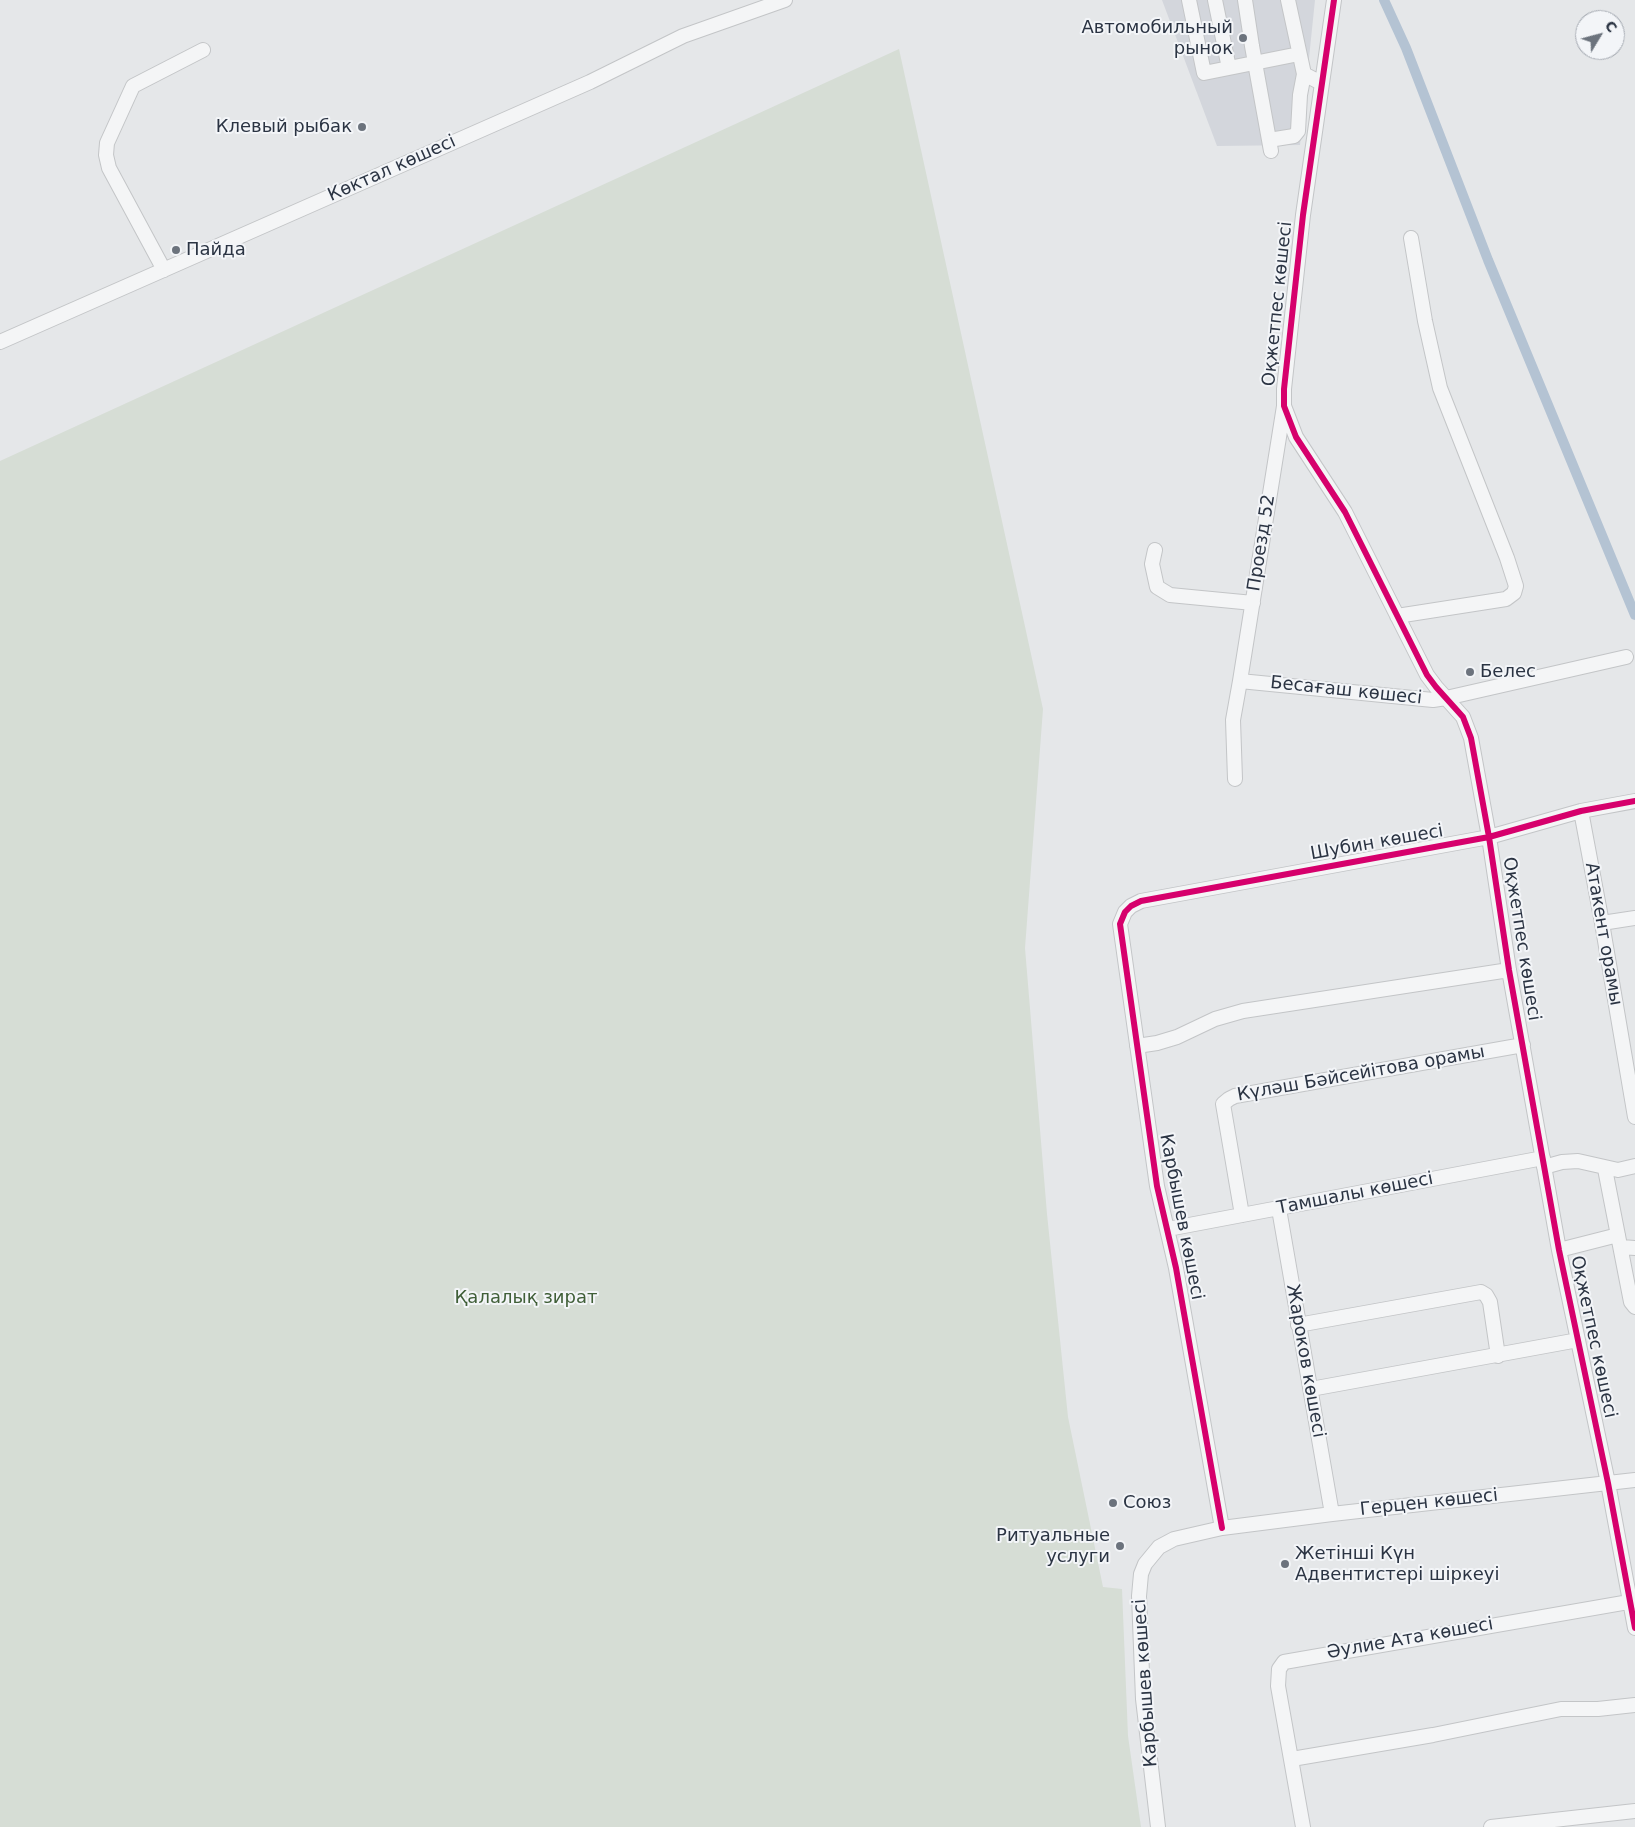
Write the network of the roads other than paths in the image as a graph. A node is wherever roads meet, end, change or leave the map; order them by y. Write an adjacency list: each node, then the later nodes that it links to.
1 (785, 0): 14 (street, Көктал көшесі)
2 (1189, 0): 10 (street)
3 (1215, 0): 10 (street)
4 (1245, 0): 9 (street)
5 (1288, 0): 8 (street)
6 (1334, 0): 12 (street, Оқжетпес көшесі)
7 (203, 50): 14 (street)
8 (1299, 54): 9 (street); 11 (street)
9 (1255, 64): 10 (street); 11 (street)
10 (1229, 68)
11 (1304, 74): 12 (street)
12 (1321, 83): 16 (street, Оқжетпес көшесі)
13 (1410, 238): 19 (street)
14 (164, 270): 15 (street, Көктал көшесі)
15 (0, 342)
16 (1284, 406): 18 (street, Проезд 52); 19 (street, Оқжетпес көшесі)
17 (1155, 550): 18 (street)
18 (1253, 603): 21 (street, Проезд 52)
19 (1398, 616): 22 (street, Оқжетпес көшесі)
20 (1626, 658): 22 (street, Бесағаш көшесі)
21 (1240, 680): 22 (street, Бесағаш көшесі); 23 (street, Проезд 52)
22 (1446, 698): 26 (street, Оқжетпес көшесі)
23 (1235, 779)
24 (1635, 801): 25 (street, Шубин көшесі)
25 (1581, 811): 26 (street, Шубин көшесі); 29 (street, Атакент орамы)
26 (1489, 837): 27 (street, Шубин көшесі); 30 (street, Оқжетпес көшесі)
27 (1124, 912): 32 (street, Карбышев көшесі)
28 (1635, 918): 29 (street)
29 (1602, 923): 33 (street, Атакент орамы)
30 (1509, 970): 31 (street, Оқжетпес көшесі); 32 (street)
31 (1523, 1045): 34 (street, Оқжетпес көшесі); 38 (street, Күләш Бәйсейітова орамы)
32 (1137, 1046): 39 (street, Карбышев көшесі)
33 (1635, 1117)
34 (1543, 1162): 36 (street, Тамшалы көшесі); 37 (street, Тамшалы көшесі); 42 (street, Оқжетпес көшесі)
35 (1635, 1166): 36 (street, Тамшалы көшесі)
36 (1605, 1168): 40 (street)
37 (1279, 1209): 38 (street, Тамшалы көшесі); 44 (street, Жароков көшесі)
38 (1242, 1215): 39 (street, Тамшалы көшесі)
39 (1168, 1229): 51 (street, Карбышев көшесі)
40 (1619, 1241): 41 (street); 42 (street, Оқжетпес көшесі); 43 (street)
41 (1635, 1248)
42 (1559, 1250): 45 (street, Оқжетпес көшесі)
43 (1635, 1308)
44 (1298, 1326): 46 (street); 47 (street, Жароков көшесі)
45 (1578, 1340): 46 (street); 49 (street, Оқжетпес көшесі)
46 (1498, 1356): 47 (street)
47 (1311, 1389): 50 (street, Жароков көшесі)
48 (1635, 1480): 49 (street, Герцен көшесі)
49 (1608, 1483): 50 (street, Герцен көшесі); 52 (street, Оқжетпес көшесі)
50 (1332, 1514): 51 (street, Герцен көшесі)
51 (1222, 1528): 57 (street, Карбышев көшесі)
52 (1633, 1601): 53 (street, Оқжетпес көшесі); 55 (street, Әулие Ата көшесі)
53 (1635, 1628)
54 (1635, 1705): 55 (street)
55 (1292, 1759): 58 (street, Әулие Ата көшесі)
56 (1635, 1811): 59 (street)
57 (1158, 1827)
58 (1304, 1827)
59 (1492, 1827)

